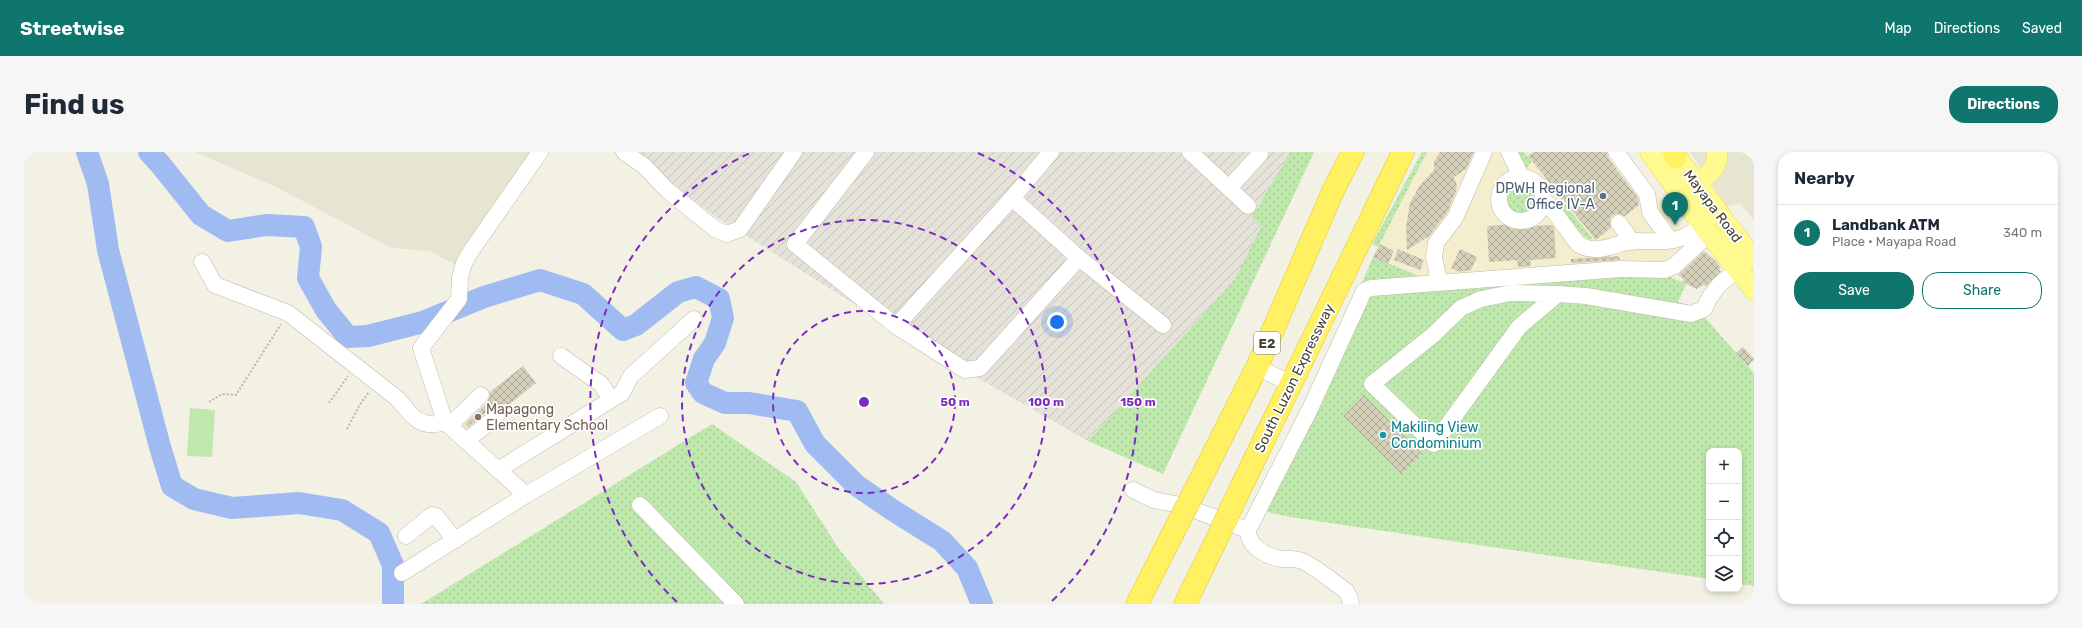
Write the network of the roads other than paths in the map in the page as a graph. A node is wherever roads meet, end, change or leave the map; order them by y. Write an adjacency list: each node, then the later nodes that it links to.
1 (540, 152): 45 (street)
2 (624, 152): 14 (street)
3 (866, 152): 37 (street)
4 (1051, 152): 21 (street)
5 (1190, 152): 18 (street)
6 (1348, 152): 20 (highway)
7 (1353, 152): 20 (highway, E2)
8 (1403, 152): 40 (highway, South Luzon Expressway)
9 (1484, 152): 32 (street)
10 (1509, 152): 17 (street)
11 (1616, 152): 26 (street)
12 (1650, 152): 19 (main road, Mayapa Road)
13 (1717, 152): 19 (main road)
14 (788, 154)
15 (1260, 154): 18 (street)
16 (1674, 154): 19 (main road, Mayapa Road)
17 (1521, 176): 22 (street); 22 (street)
18 (1229, 188): 23 (street)
19 (1688, 190): 25 (main road, Mayapa Road)
20 (1333, 191): 39 (highway, E2)
21 (1012, 198): 28 (street); 37 (street)
22 (1543, 202): 27 (street)
23 (1248, 206)
24 (1619, 223): 27 (street)
25 (1710, 224): 26 (street); 29 (main road, Mayapa Road); 31 (main road, Mayapa Road); 32 (street)
26 (1670, 240): 27 (street)
27 (1632, 242)
28 (1079, 258): 36 (street); 37 (street)
29 (1754, 260)
30 (202, 262): 45 (street)
31 (1738, 270): 33 (main road, Mayapa Road); 34 (street)
32 (1439, 282): 51 (street)
33 (1754, 290)
34 (1558, 294): 34 (street)
35 (694, 319): 42 (street)
36 (1162, 325)
37 (896, 326)
38 (561, 356): 42 (street)
39 (1257, 367): 40 (street); 56 (highway, E2, bridge)
40 (1290, 384): 57 (highway, South Luzon Expressway, bridge)
41 (482, 395): 45 (street)
42 (611, 400): 47 (street)
43 (660, 416): 49 (street)
44 (496, 417): 46 (street)
45 (447, 424): 46 (street)
46 (466, 441): 47 (street)
47 (498, 470): 49 (street)
48 (1133, 490): 51 (street)
49 (526, 495): 53 (street)
50 (640, 505): 55 (street)
51 (1248, 530): 58 (street)
52 (406, 536): 53 (street)
53 (455, 540): 54 (street)
54 (402, 573)
55 (736, 604)
56 (1137, 604)
57 (1185, 604)
58 (1351, 604)

